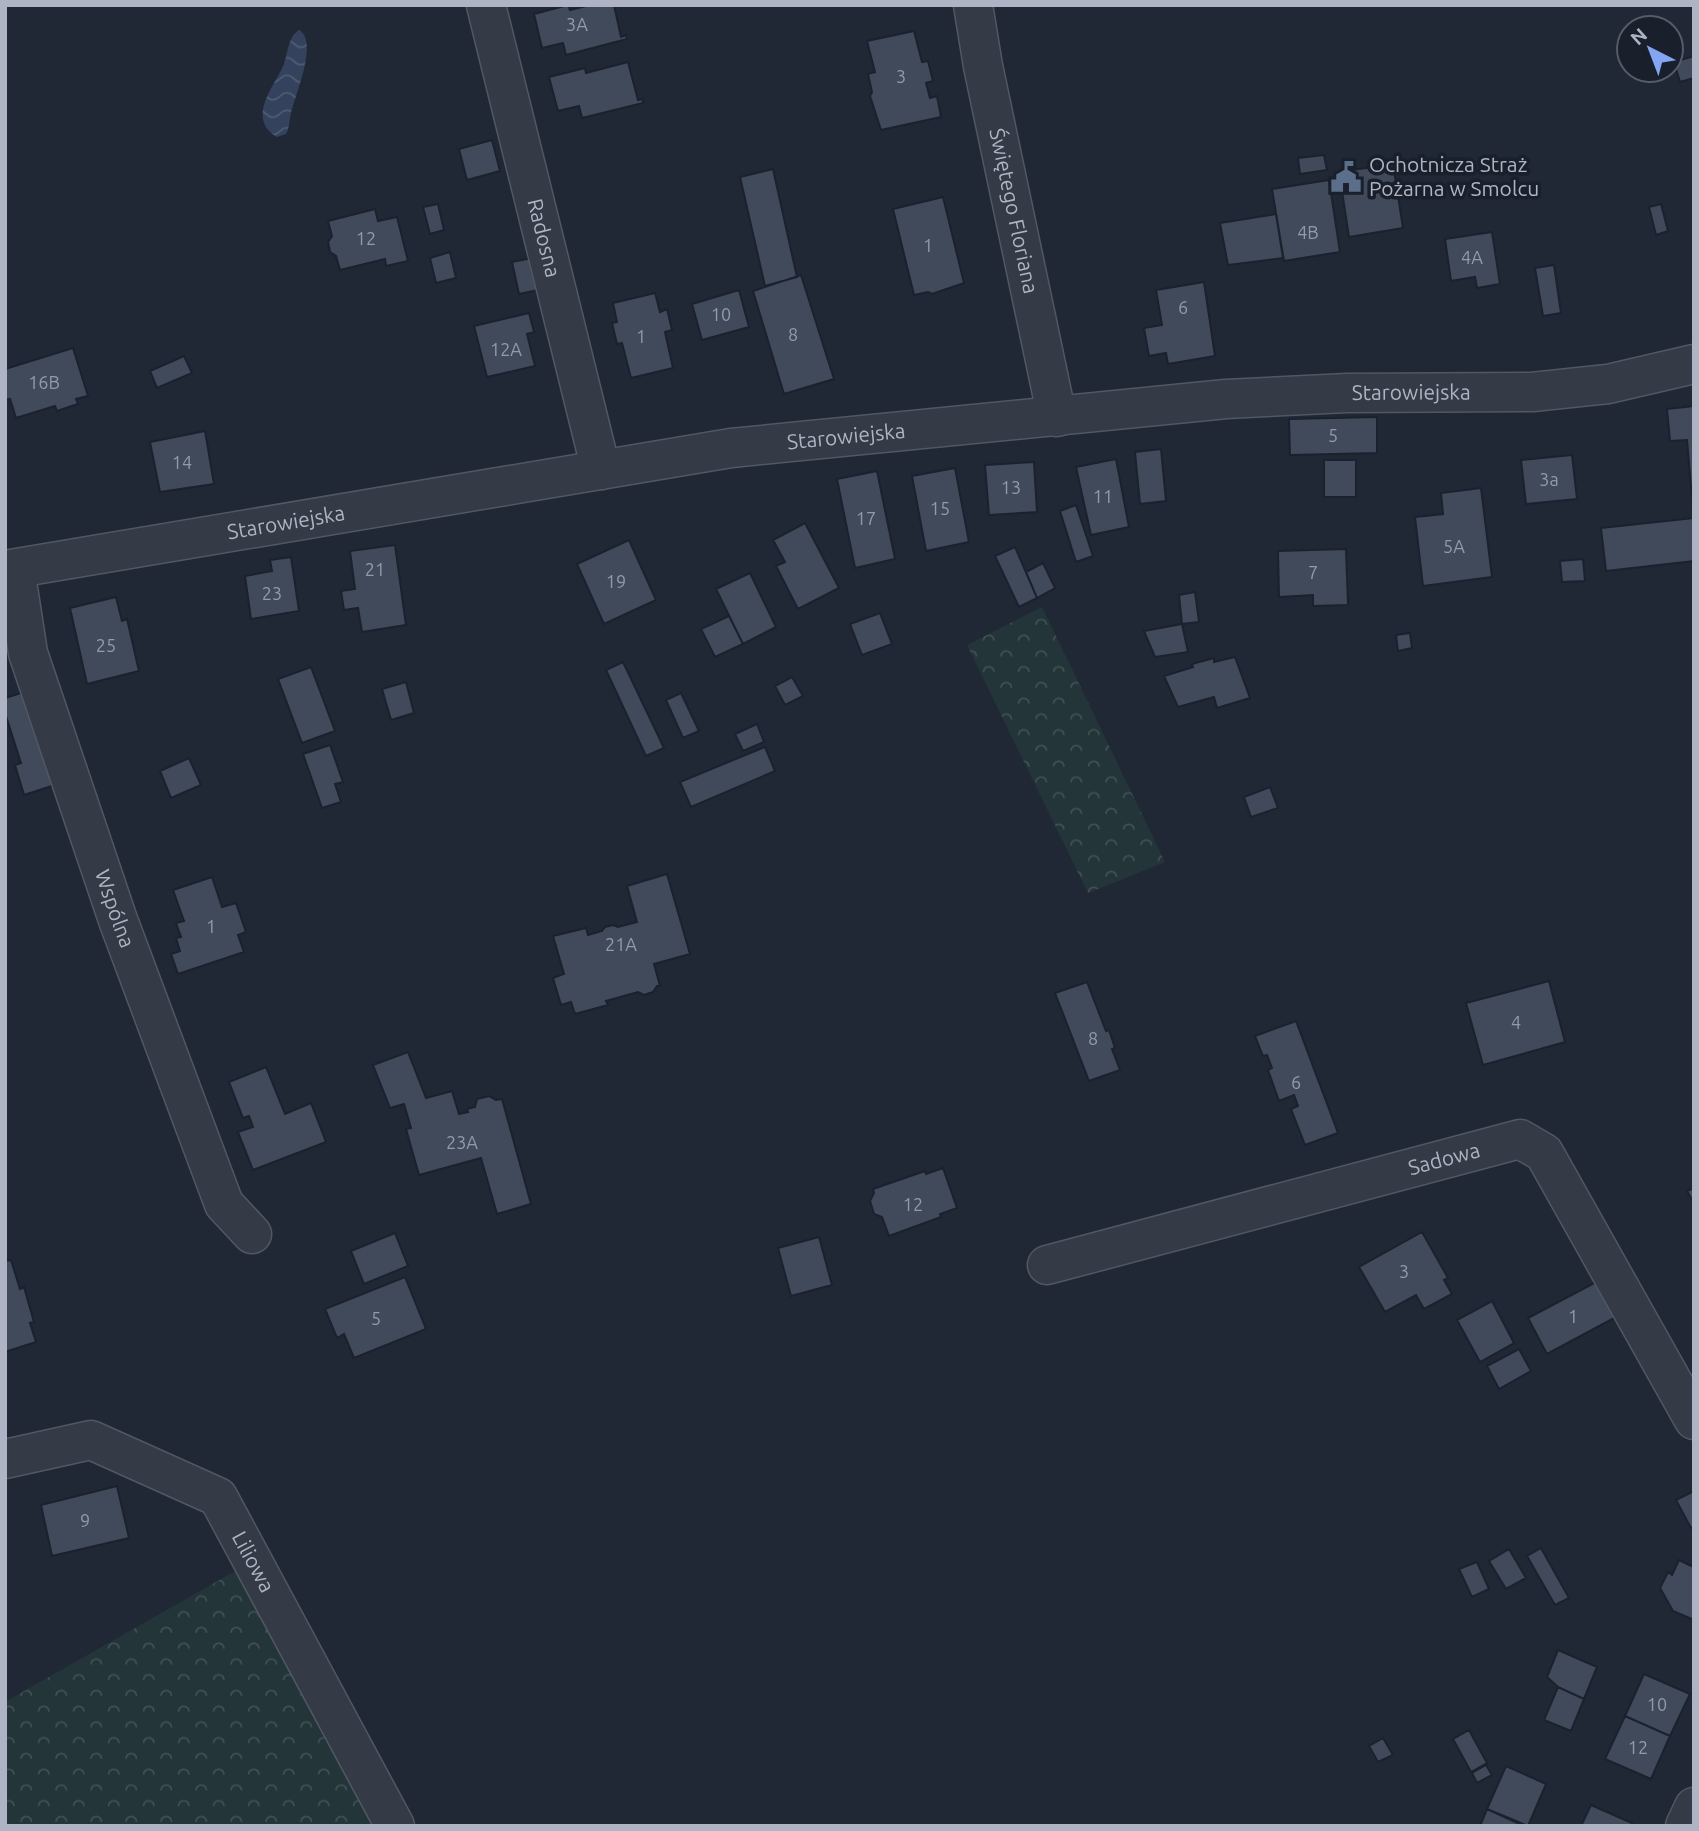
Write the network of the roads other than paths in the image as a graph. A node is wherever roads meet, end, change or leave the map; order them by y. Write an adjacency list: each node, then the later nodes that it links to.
1 (486, 5): 5 (street, Radosna)
2 (973, 5): 4 (street, Świętego Floriana)
3 (1694, 364): 4 (street, Starowiejska)
4 (1057, 417): 5 (street, Starowiejska)
5 (601, 470): 6 (street, Starowiejska)
6 (10, 569): 7 (street, Wspólna)
7 (253, 1234)
8 (1047, 1265): 9 (street, Sadowa)
9 (1694, 1420)
10 (5, 1459): 12 (street, Liliowa)
11 (1694, 1807): 13 (street)
12 (395, 1826)
13 (1685, 1826)

